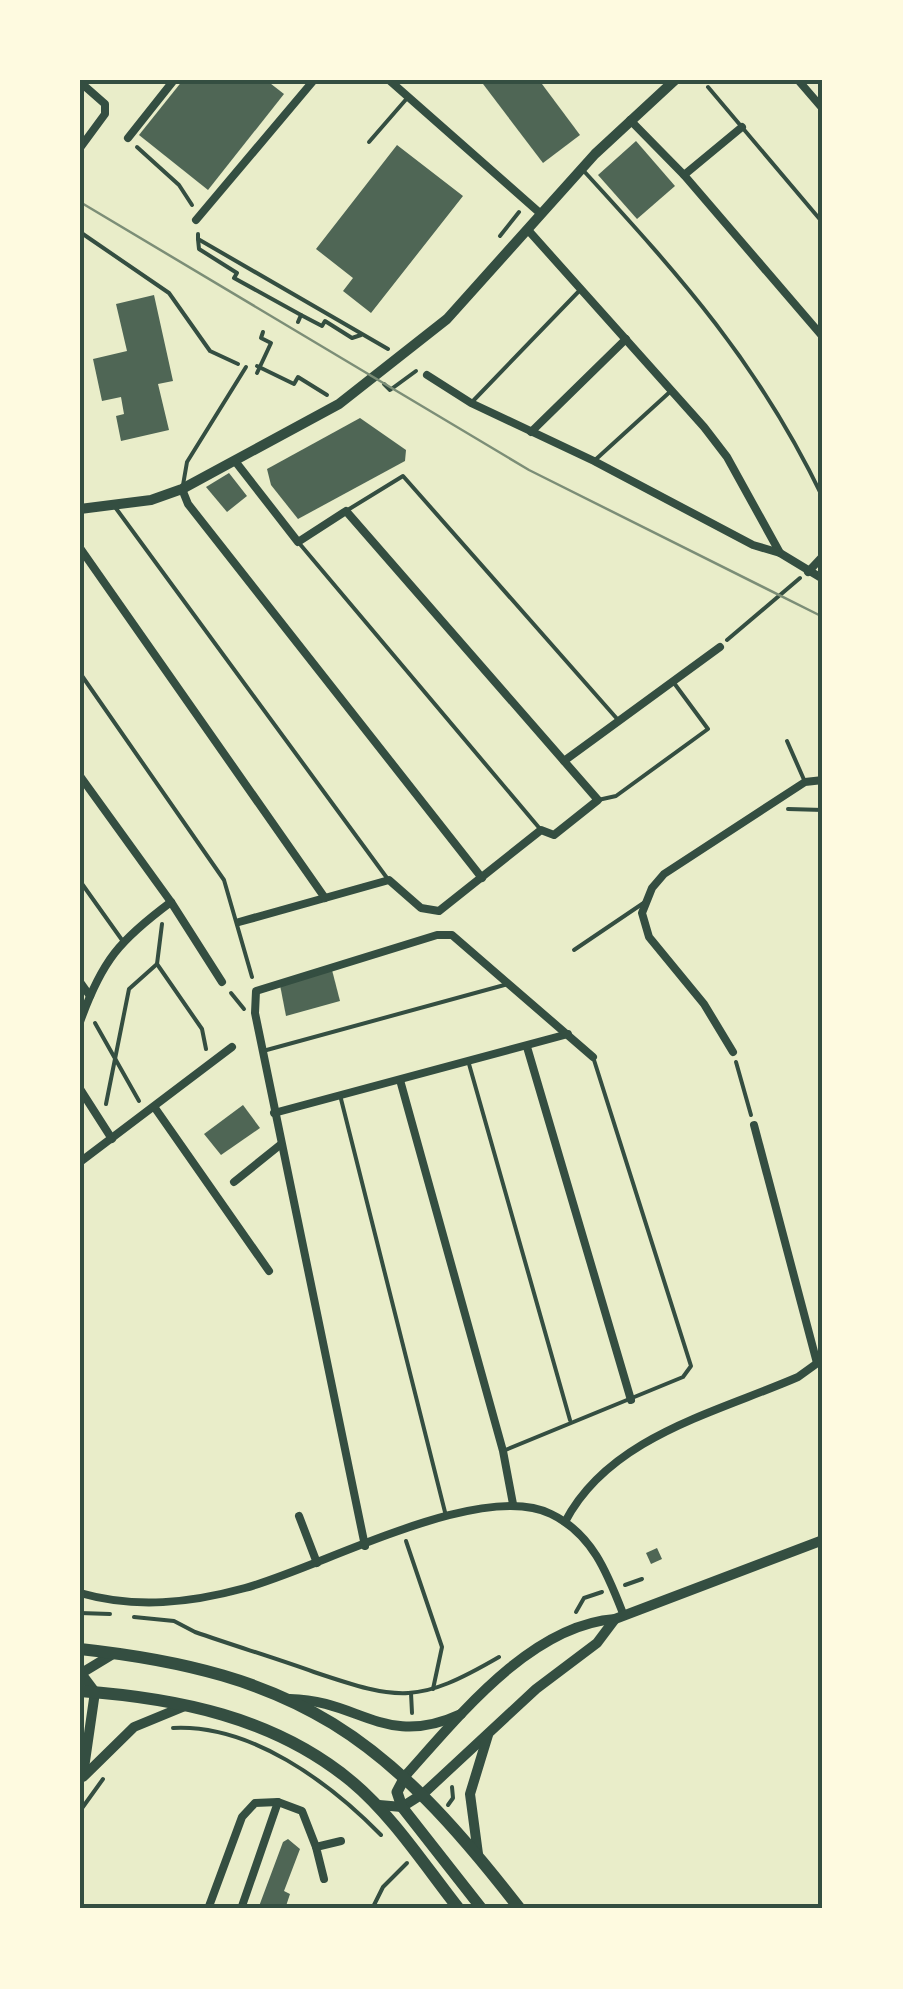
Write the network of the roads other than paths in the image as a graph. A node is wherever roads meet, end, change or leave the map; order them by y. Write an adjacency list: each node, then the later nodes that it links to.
1 (173, 80): 12 (street)
2 (314, 80): 18 (street)
3 (389, 80): 8 (street)
4 (676, 80): 10 (street)
5 (798, 80): 9 (street)
6 (80, 82): 14 (street)
7 (708, 88): 11 (lane)
8 (409, 96): 13 (lane); 17 (street)
9 (823, 110)
10 (630, 120): 15 (street); 16 (street)
11 (742, 127): 16 (street); 19 (lane)
12 (128, 138)
13 (370, 142)
14 (80, 148)
15 (582, 169): 17 (street); 32 (lane)
16 (684, 176): 22 (street)
17 (541, 214): 20 (street)
18 (196, 220)
19 (823, 223)
20 (528, 230): 21 (street); 30 (street)
21 (580, 289): 23 (street); 27 (lane)
22 (823, 337)
23 (626, 339): 26 (street); 28 (street)
24 (246, 367): 31 (lane)
25 (423, 372): 27 (street)
26 (672, 390): 29 (lane); 38 (street)
27 (471, 404): 28 (street)
28 (531, 432): 29 (street)
29 (594, 461): 38 (street)
30 (235, 462): 31 (street); 36 (street)
31 (182, 489): 33 (street); 53 (street)
32 (823, 498)
33 (115, 507): 34 (street); 54 (lane)
34 (80, 510)
35 (346, 512): 36 (street); 45 (lane); 47 (street)
36 (298, 542): 52 (lane)
37 (80, 548): 56 (street)
38 (780, 553): 40 (street)
39 (823, 556): 40 (street)
40 (808, 572): 41 (street)
41 (823, 579)
42 (720, 646): 44 (street)
43 (80, 673): 59 (lane)
44 (674, 683): 45 (street); 51 (lane)
45 (619, 722): 47 (street)
46 (786, 741): 50 (lane)
47 (564, 761): 51 (street)
48 (80, 776): 58 (street)
49 (823, 780): 50 (street)
50 (805, 782): 57 (street)
51 (598, 800): 52 (street)
52 (541, 830): 53 (street)
53 (482, 878): 54 (street)
54 (388, 880): 56 (street)
55 (80, 881): 60 (lane)
56 (325, 898): 59 (street)
57 (645, 902): 61 (lane); 72 (street)
58 (168, 904): 60 (street); 64 (street)
59 (239, 922): 62 (lane)
60 (122, 940): 66 (street)
61 (574, 950)
62 (252, 977)
63 (80, 982): 66 (street)
64 (222, 982)
65 (508, 984): 68 (street); 71 (lane); 71 (street)
66 (88, 1000): 67 (street)
67 (80, 1022)
68 (568, 1034): 69 (street); 73 (street)
69 (527, 1046): 74 (street); 87 (street)
70 (232, 1047): 78 (street)
71 (263, 1051): 79 (street)
72 (734, 1052)
73 (594, 1057): 87 (lane)
74 (468, 1062): 75 (street); 88 (lane)
75 (400, 1080): 77 (street); 89 (street)
76 (80, 1089): 81 (street)
77 (340, 1095): 79 (street); 92 (lane)
78 (151, 1111): 81 (street); 85 (street)
79 (274, 1113): 82 (street)
80 (754, 1125): 86 (street)
81 (112, 1138): 83 (street)
82 (280, 1145): 84 (street); 95 (street)
83 (80, 1162)
84 (234, 1182)
85 (269, 1271)
86 (820, 1361): 93 (street)
87 (631, 1400): 88 (lane)
88 (570, 1420): 89 (lane)
89 (502, 1451): 90 (street)
90 (513, 1504): 92 (street); 93 (street)
91 (299, 1516): 96 (street)
92 (446, 1516): 95 (street)
93 (565, 1522): 98 (street)
94 (823, 1540): 98 (street)
95 (366, 1546): 96 (street)
96 (317, 1563): 97 (street)
97 (81, 1594)
98 (620, 1618): 106 (street); 107 (street)
99 (80, 1648): 100 (highway)
100 (118, 1653): 101 (street); 104 (highway)
101 (80, 1673): 103 (street)
102 (80, 1691): 103 (highway)
103 (95, 1692): 105 (highway); 109 (street)
104 (290, 1698): 106 (street); 108 (highway)
105 (190, 1705): 109 (street); 112 (highway)
106 (467, 1712): 108 (street)
107 (489, 1734): 110 (street); 116 (street)
108 (406, 1775): 110 (highway); 113 (main road)
109 (81, 1778)
110 (424, 1793): 113 (street); 116 (highway)
111 (278, 1802): 115 (street); 118 (street); 119 (street)
112 (375, 1804): 113 (street); 120 (highway)
113 (402, 1807): 121 (main road)
114 (341, 1840): 115 (street)
115 (316, 1848): 117 (street)
116 (478, 1856): 122 (highway)
117 (324, 1879)
118 (208, 1909)
119 (241, 1909)
120 (459, 1909)
121 (482, 1909)
122 (520, 1909)

